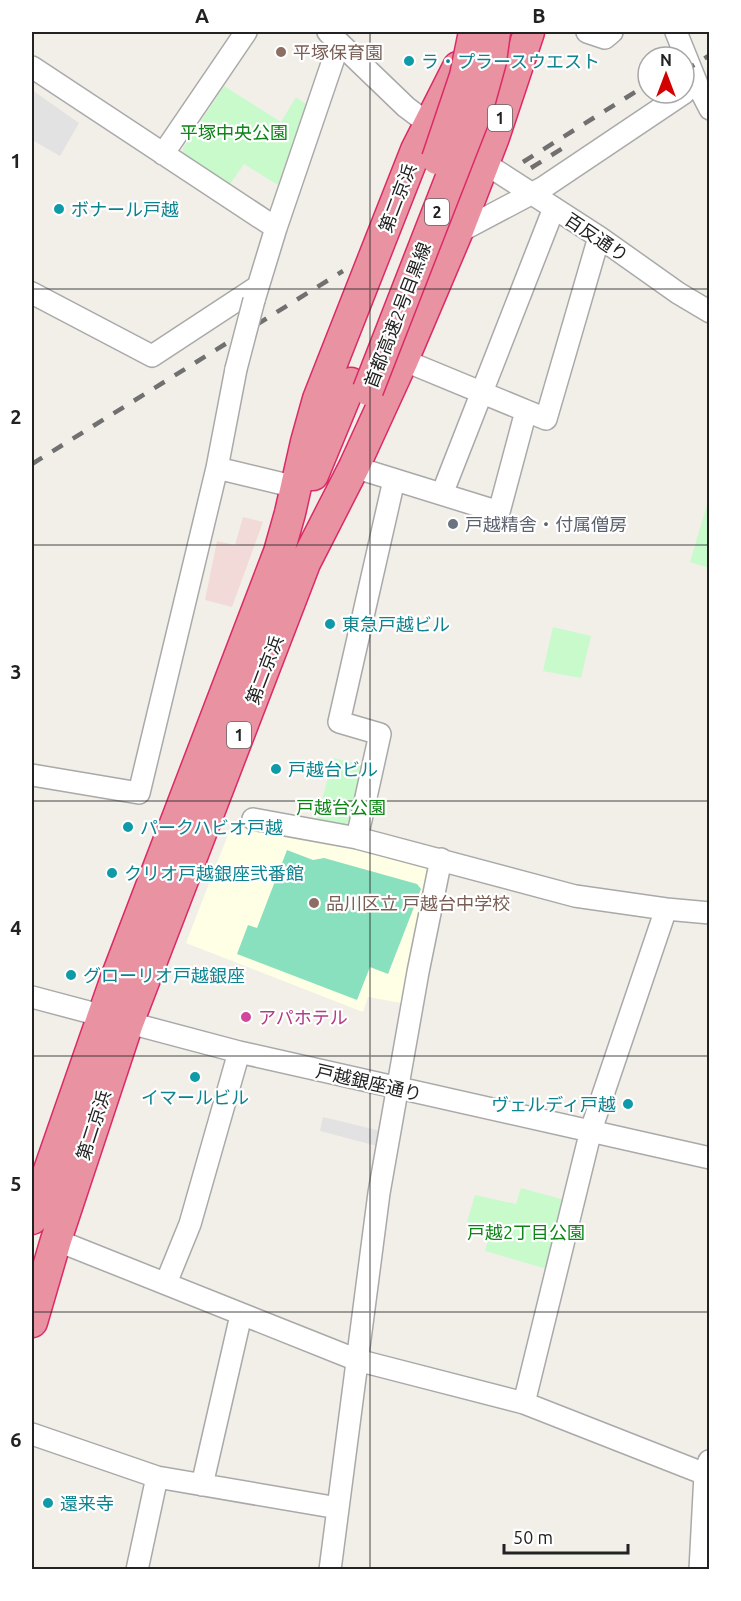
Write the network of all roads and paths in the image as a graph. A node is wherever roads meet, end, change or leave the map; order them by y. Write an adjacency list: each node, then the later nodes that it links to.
1 (246, 32): 13 (street)
2 (476, 32): 12 (highway, 第二京浜 / 1); 24 (highway, 首都高速2号目黒線 / 2, bridge)
3 (495, 32): 24 (highway, 首都高速2号目黒線 / 2, bridge)
4 (529, 32): 14 (highway, 第二京浜 / 1)
5 (587, 32): 6 (street)
6 (612, 32)
7 (334, 37): 12 (street, 百反通り); 17 (street)
8 (32, 67): 13 (street)
9 (696, 97): 11 (street)
10 (665, 105): 15 (street)
11 (710, 109)
12 (429, 125): 14 (street, 百反通り); 30 (highway, 第二京浜 / 1)
13 (163, 154): 17 (street)
14 (484, 163): 15 (street, 百反通り); 18 (highway, 第二京浜 / 1)
15 (531, 194): 16 (street, 百反通り); 18 (street)
16 (554, 208): 19 (street, 百反通り); 25 (street)
17 (276, 228): 21 (street)
18 (457, 233): 23 (highway, 第二京浜 / 1)
19 (599, 237): 22 (street, 百反通り); 26 (street)
20 (32, 293): 21 (street)
21 (256, 293): 28 (street, bridge)
22 (710, 312)
23 (404, 360): 25 (street); 27 (highway, 第二京浜 / 1)
24 (360, 387): 32 (highway, 首都高速2号目黒線 / 2)
25 (482, 393): 26 (street); 31 (street)
26 (526, 411): 31 (street)
27 (354, 467): 29 (street); 32 (highway, 第二京浜 / 1)
28 (217, 468): 30 (street); 33 (street)
29 (394, 480): 31 (street); 35 (street)
30 (296, 487): 32 (highway, 第二京浜 / 1)
31 (442, 494)
32 (292, 558): 40 (highway, 第二京浜 / 1)
33 (32, 775)
34 (253, 819): 35 (street)
35 (357, 838): 36 (street)
36 (441, 859): 37 (street); 42 (street)
37 (666, 909): 38 (street); 43 (street)
38 (710, 913)
39 (32, 997): 40 (street, 戸越銀座通り)
40 (115, 1019): 41 (street, 戸越銀座通り); 45 (highway, 第二京浜 / 1); 46 (highway, 第二京浜 / 1)
41 (239, 1052): 42 (street, 戸越銀座通り); 47 (street)
42 (396, 1088): 43 (street, 戸越銀座通り); 50 (street)
43 (591, 1130): 44 (street, 戸越銀座通り); 51 (street)
44 (710, 1158)
45 (32, 1219)
46 (56, 1240): 47 (street); 49 (highway, 第二京浜 / 1)
47 (166, 1283): 48 (street)
48 (241, 1315): 50 (street); 55 (street)
49 (32, 1322)
50 (357, 1360): 51 (street); 56 (street)
51 (524, 1403): 53 (street)
52 (32, 1434): 54 (street)
53 (707, 1467): 59 (street)
54 (157, 1477): 55 (street); 57 (street)
55 (202, 1485): 56 (street)
56 (338, 1508): 58 (street)
57 (137, 1569)
58 (330, 1569)
59 (700, 1569)

